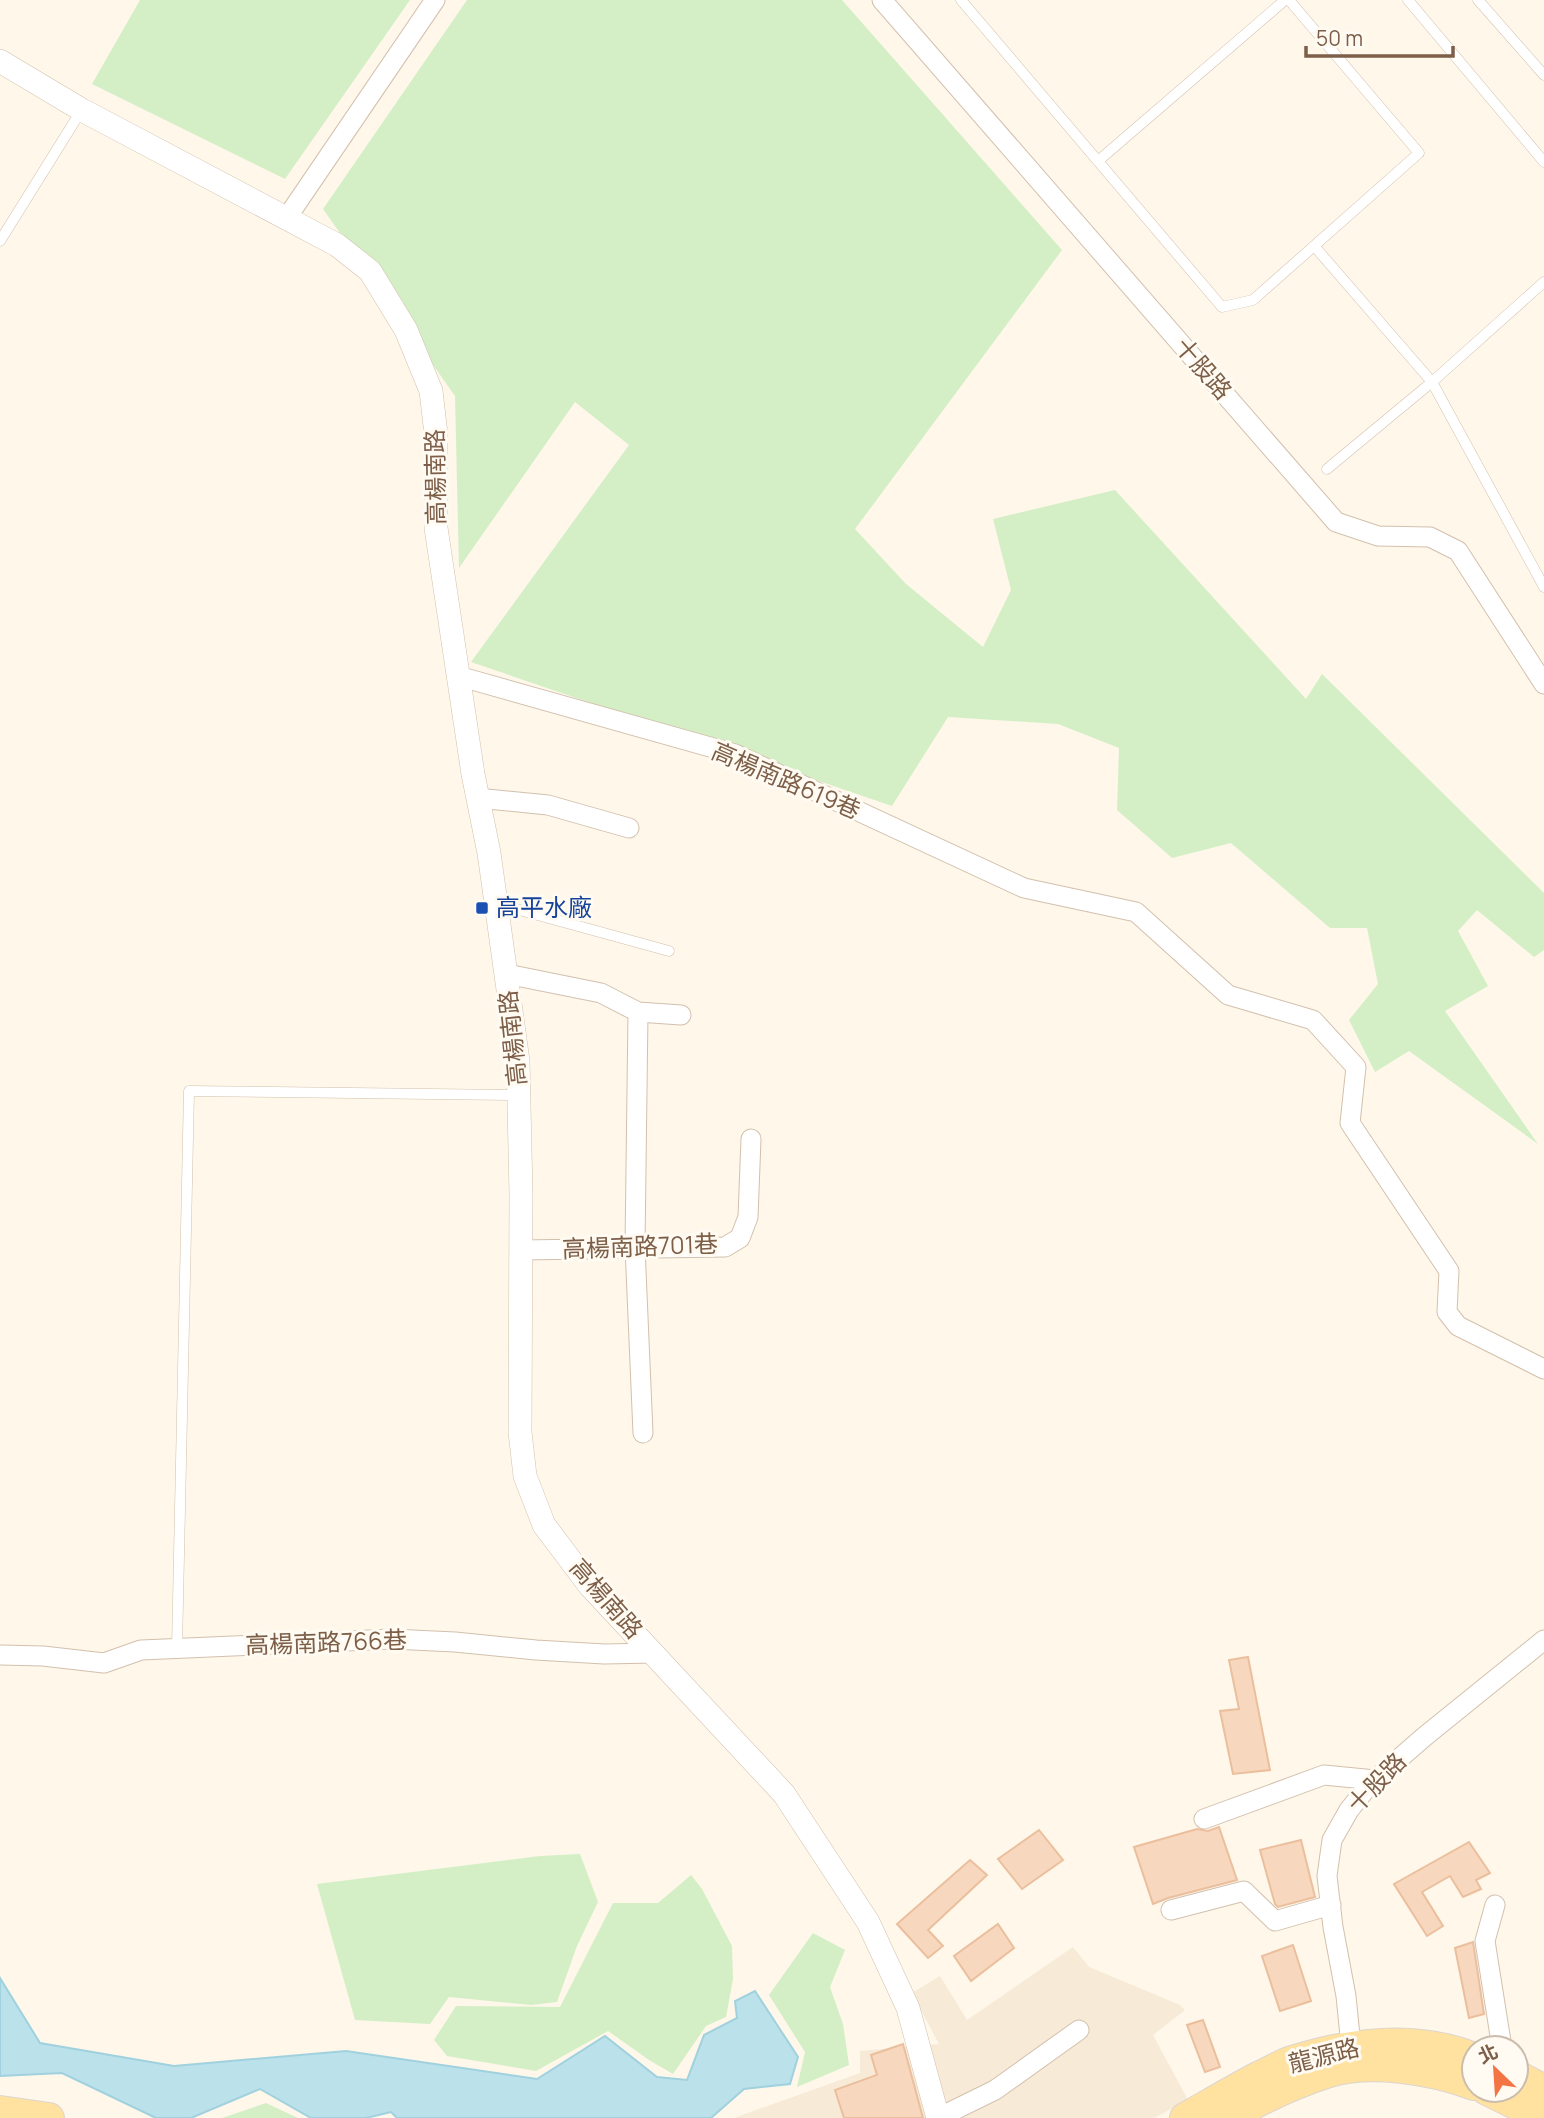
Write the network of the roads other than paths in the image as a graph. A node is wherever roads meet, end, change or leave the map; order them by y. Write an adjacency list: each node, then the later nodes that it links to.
1 (435, 0): 12 (street)
2 (882, 0): 20 (street, 十股路)
3 (961, 0): 10 (lane)
4 (1287, 0): 10 (lane); 14 (lane)
5 (1408, 0): 11 (lane)
6 (1478, 0): 8 (lane)
7 (0, 61): 9 (street, 高楊南路)
8 (1544, 75)
9 (82, 110): 12 (street, 高楊南路); 13 (lane)
10 (1098, 161): 14 (lane)
11 (1544, 162)
12 (286, 219): 19 (street, 高楊南路)
13 (0, 241)
14 (1315, 247): 16 (lane)
15 (1544, 282): 16 (lane)
16 (1432, 382): 17 (lane); 18 (lane)
17 (1327, 469)
18 (1544, 587)
19 (458, 676): 21 (street, 高楊南路); 32 (street, 高楊南路619巷)
20 (1544, 684)
21 (477, 798): 22 (street); 23 (street, 高楊南路)
22 (629, 828)
23 (496, 903): 24 (lane); 25 (street, 高楊南路)
24 (669, 951)
25 (507, 974): 26 (street); 28 (street, 高楊南路)
26 (638, 1012): 27 (street); 30 (street)
27 (681, 1015)
28 (519, 1095): 31 (street, 高楊南路); 35 (lane)
29 (751, 1139): 30 (street, 高楊南路701巷)
30 (635, 1247): 31 (street, 高楊南路701巷); 33 (street)
31 (521, 1250): 36 (street, 高楊南路)
32 (1544, 1369)
33 (643, 1433)
34 (1544, 1640): 38 (street, 十股路)
35 (177, 1648): 36 (street, 高楊南路766巷); 37 (street, 高楊南路766巷)
36 (654, 1653): 50 (street, 高楊南路)
37 (0, 1655)
38 (1375, 1780): 39 (street); 40 (street, 十股路)
39 (1204, 1819)
40 (1331, 1905): 42 (street); 46 (street, 十股路)
41 (1495, 1905): 44 (street)
42 (1171, 1910)
43 (1079, 2030): 50 (street)
44 (1500, 2034)
45 (1460, 2054): 46 (main road, 龍源路)
46 (1355, 2057): 47 (main road); 51 (main road, 龍源路); 52 (main road)
47 (1460, 2081)
48 (0, 2110): 49 (main road)
49 (49, 2118)
50 (938, 2118)
51 (1185, 2118)
52 (1228, 2118)

